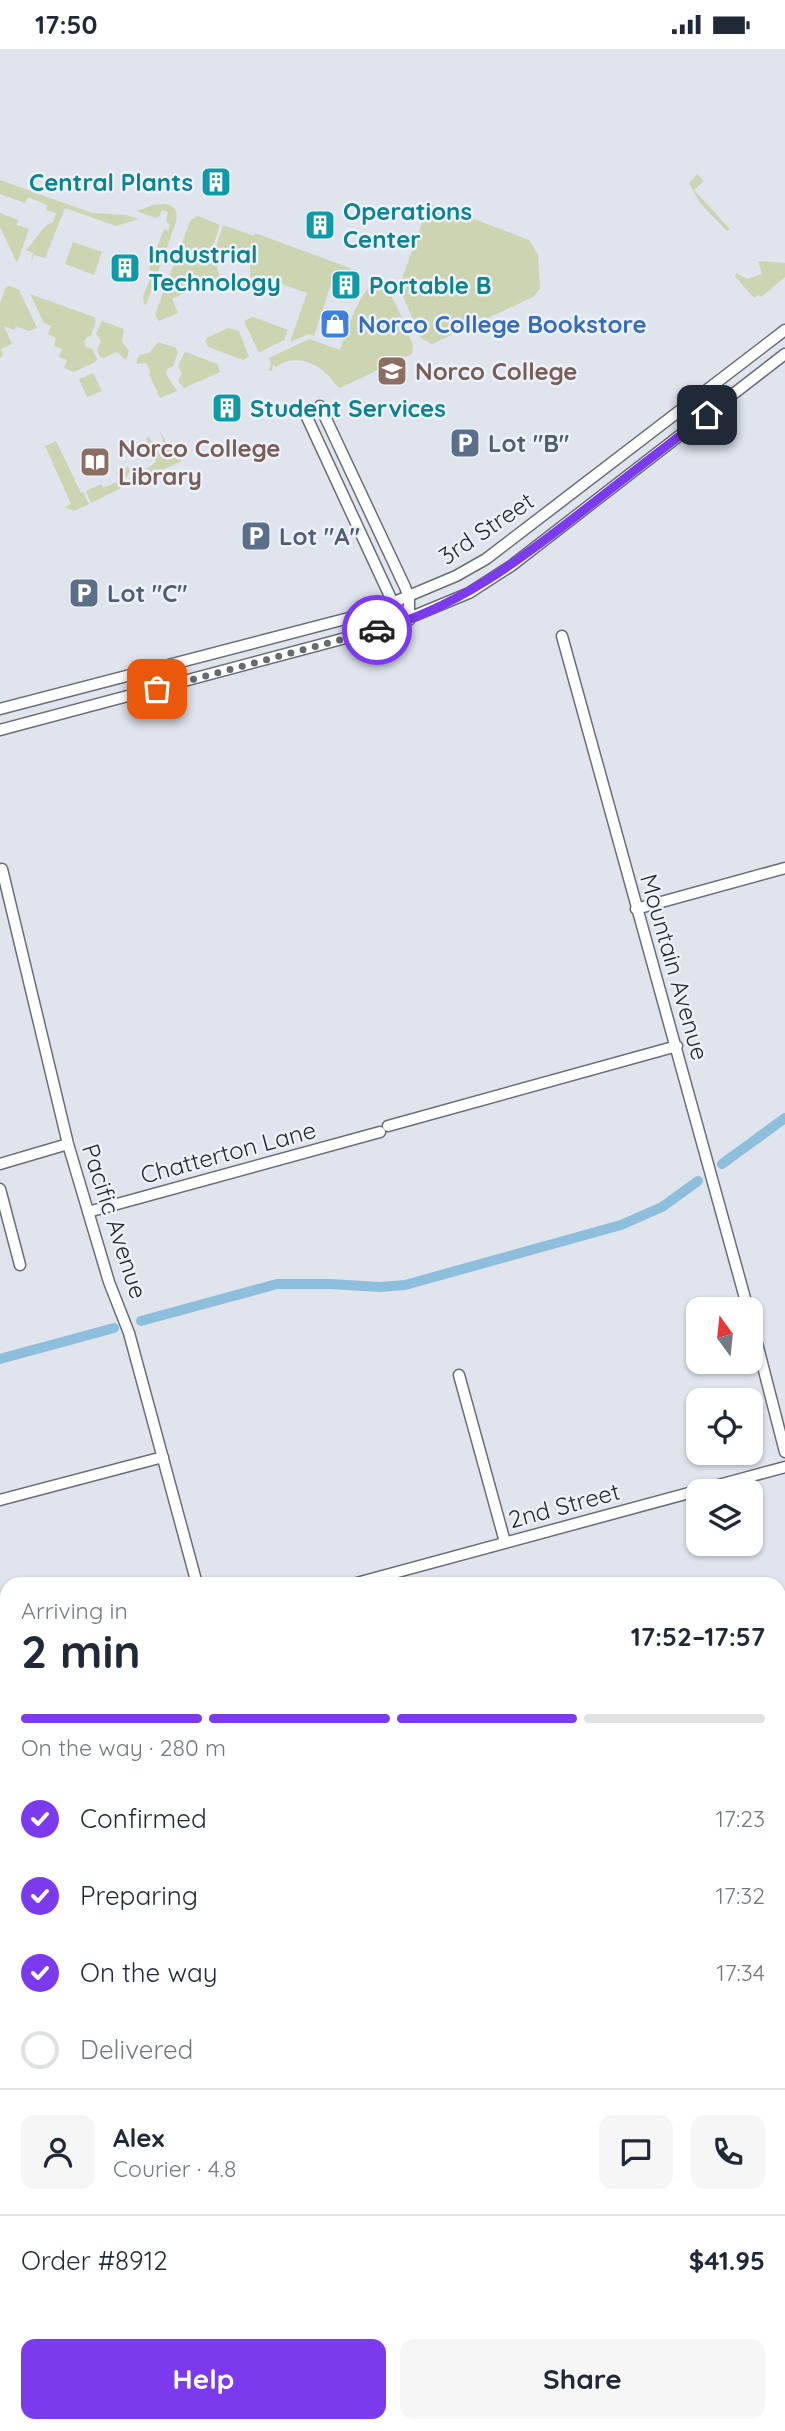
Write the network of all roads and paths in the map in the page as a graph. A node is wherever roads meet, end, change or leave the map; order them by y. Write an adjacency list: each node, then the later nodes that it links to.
1 (785, 330): 5 (street, 3rd Street)
2 (785, 354): 6 (street, 3rd Street)
3 (320, 406): 7 (street)
4 (305, 413): 8 (street)
5 (624, 453): 6 (street); 7 (street, 3rd Street)
6 (635, 470): 9 (street, 3rd Street)
7 (410, 597): 8 (street, 3rd Street); 9 (street)
8 (393, 603): 9 (street); 11 (street, 3rd Street)
9 (409, 620): 12 (street, 3rd Street)
10 (562, 636): 15 (street, Mountain Avenue)
11 (0, 709)
12 (0, 730)
13 (785, 868): 15 (street)
14 (2, 869): 17 (street, Pacific Avenue)
15 (636, 909): 16 (street, Mountain Avenue)
16 (677, 1046): 20 (street, Chatterton Lane); 22 (street, Mountain Avenue)
17 (68, 1144): 18 (street); 20 (street, Pacific Avenue)
18 (0, 1164)
19 (0, 1189): 21 (street)
20 (88, 1212): 26 (street, Pacific Avenue)
21 (20, 1265)
22 (745, 1297)
23 (763, 1367): 25 (street)
24 (459, 1374): 29 (street)
25 (785, 1452)
26 (163, 1457): 28 (street); 30 (street, Pacific Avenue)
27 (785, 1467): 29 (street, 2nd Street)
28 (0, 1500)
29 (505, 1542): 31 (street, 2nd Street)
30 (195, 1577)
31 (378, 1577)

